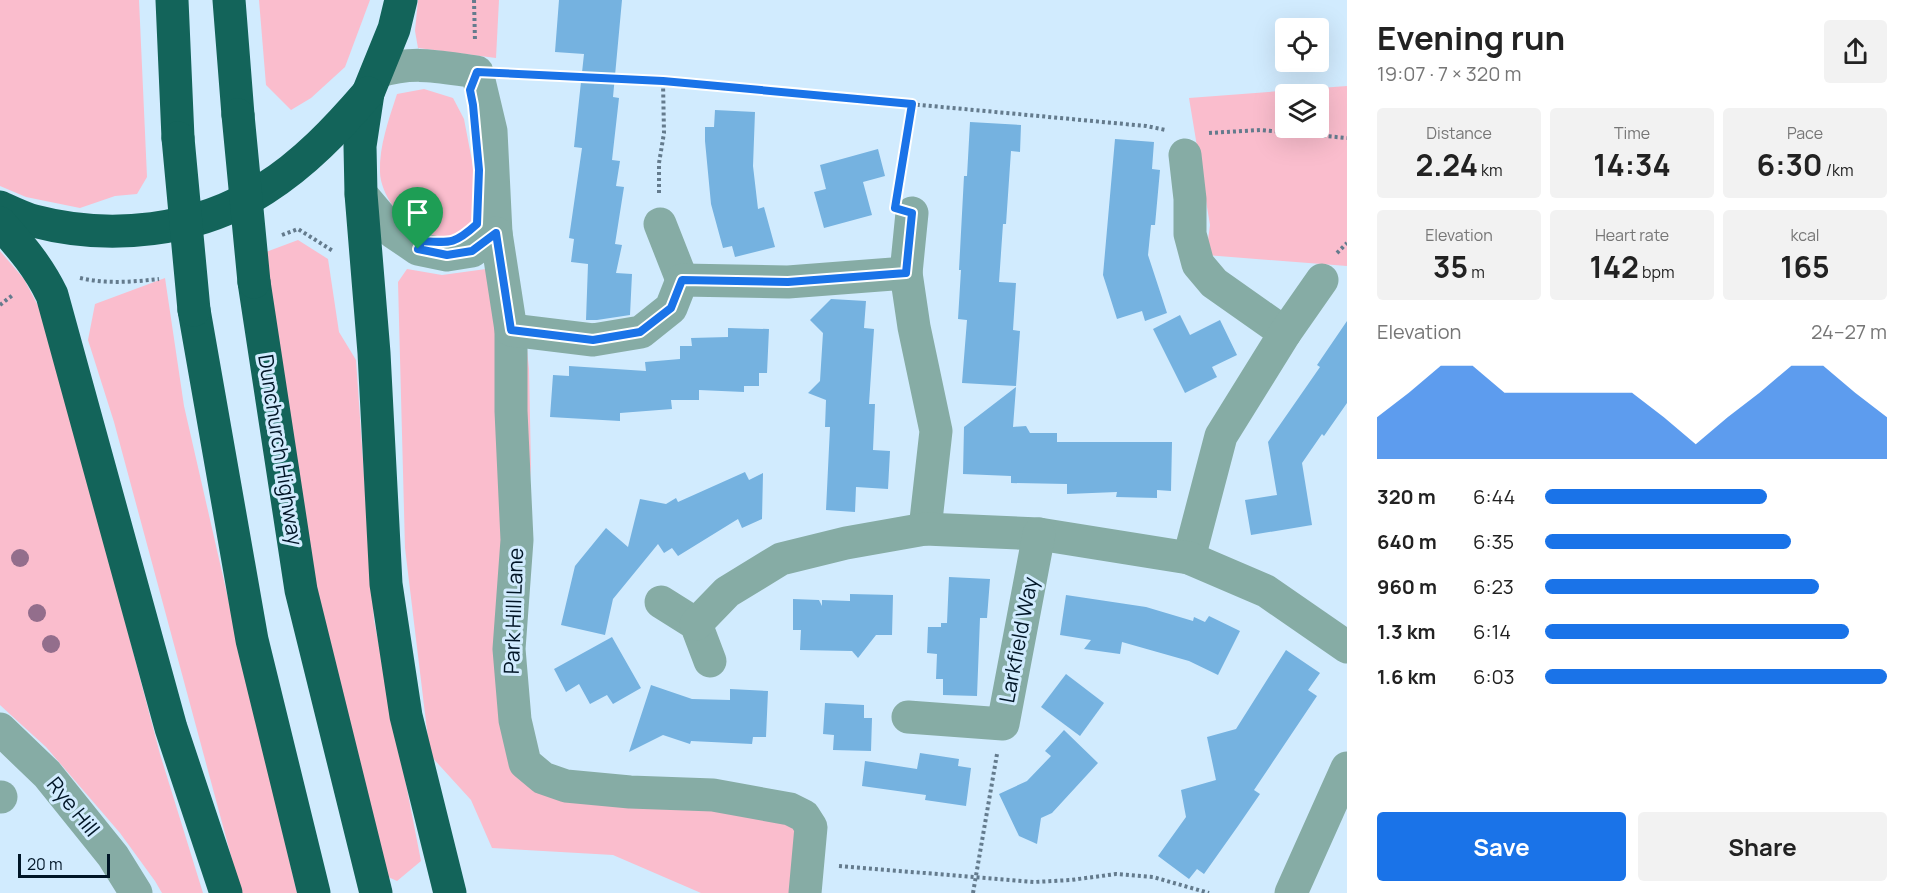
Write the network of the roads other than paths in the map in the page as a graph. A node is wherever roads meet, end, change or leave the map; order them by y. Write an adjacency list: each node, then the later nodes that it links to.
1 (172, 0): 31 (highway, bridge)
2 (229, 0): 32 (highway, Dunchurch Highway, bridge)
3 (401, 0): 4 (highway)
4 (373, 82): 6 (highway); 7 (highway); 11 (street, Park Hill Lane)
5 (1186, 145): 16 (street)
6 (361, 194): 11 (street); 33 (highway)
7 (0, 207)
8 (912, 213): 12 (street)
9 (0, 223): 30 (highway)
10 (660, 224): 13 (street)
11 (496, 233): 15 (street, Park Hill Lane)
12 (906, 273): 13 (street); 17 (street)
13 (682, 280): 15 (street)
14 (1322, 280): 16 (street)
15 (511, 330): 27 (street, Park Hill Lane)
16 (1285, 333): 19 (street)
17 (925, 529): 18 (street); 21 (street)
18 (1039, 534): 19 (street); 24 (street, Larkfield Way)
19 (1189, 558): 22 (street)
20 (661, 602): 21 (street)
21 (696, 624): 23 (street)
22 (1347, 647)
23 (710, 661)
24 (909, 717)
25 (0, 729): 29 (street, Rye Hill)
26 (1347, 768): 28 (street)
27 (807, 878)
28 (1299, 890)
29 (136, 893)
30 (226, 893)
31 (314, 893)
32 (376, 893)
33 (450, 893)

